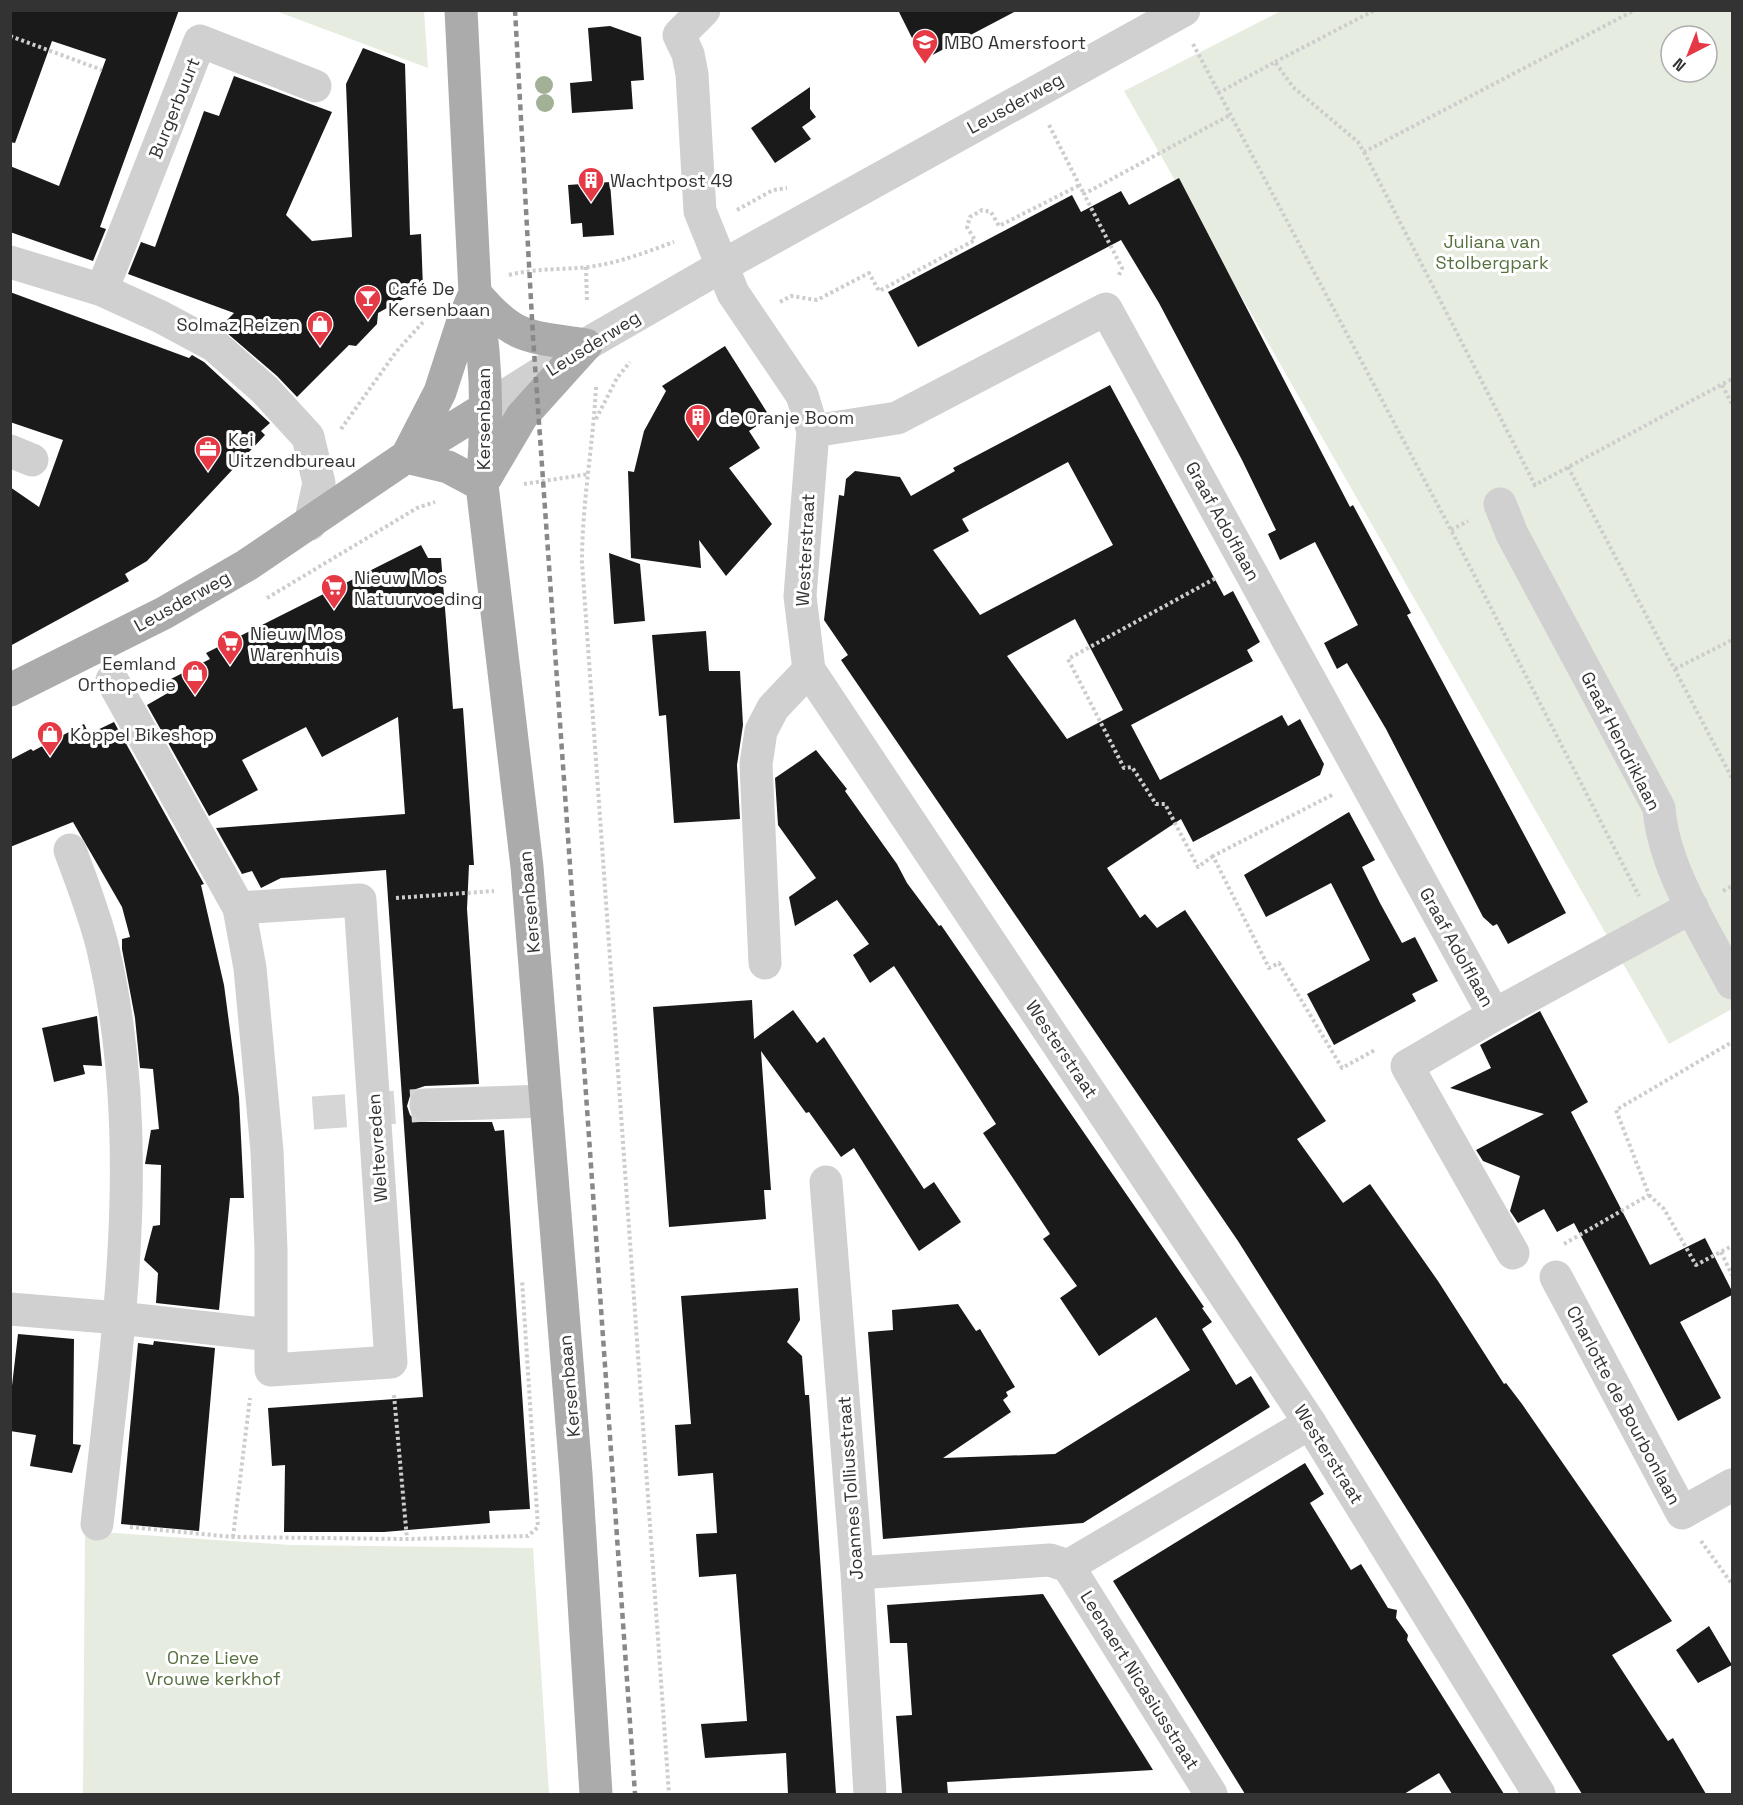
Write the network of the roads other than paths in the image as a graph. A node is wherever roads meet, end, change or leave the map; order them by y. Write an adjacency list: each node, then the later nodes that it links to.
1 (461, 10): 8 (main road, Kersenbaan)
2 (704, 10): 6 (street, Westerstraat)
3 (1181, 12): 6 (street, Leusderweg)
4 (315, 86): 7 (street, Burgerbuurt)
5 (10, 262): 7 (street)
6 (722, 266): 9 (street, Leusderweg); 11 (street, Westerstraat)
7 (102, 290): 15 (street)
8 (475, 293): 9 (main road); 10 (main road, Kersenbaan); 12 (main road)
9 (586, 345): 10 (street, Leusderweg); 13 (main road)
10 (484, 409): 12 (main road, Leusderweg); 13 (main road, Kersenbaan)
11 (813, 431): 16 (street, Westerstraat); 24 (street, Graaf Adolflaan)
12 (406, 457): 13 (main road); 15 (main road, Leusderweg)
13 (482, 489): 25 (main road, Kersenbaan)
14 (1500, 504): 20 (street, Graaf Hendriklaan)
15 (310, 524): 18 (main road, Leusderweg)
16 (809, 670): 22 (street); 33 (street, Westerstraat)
17 (112, 680): 21 (street)
18 (10, 690)
19 (70, 850): 31 (street)
20 (1692, 907): 23 (street, Graaf Hendriklaan); 24 (street, Graaf Adolflaan)
21 (239, 908): 32 (street); 32 (street, Weltevreden)
22 (765, 963)
23 (1732, 983)
24 (1494, 1014): 28 (street, Graaf Adolflaan)
25 (546, 1101): 26 (street); 38 (main road, Kersenbaan)
26 (426, 1105)
27 (826, 1182): 37 (street, Joannes Tolliusstraat)
28 (1513, 1253)
29 (1556, 1277): 34 (street, Charlotte de Bourbonlaan)
30 (10, 1309): 31 (street)
31 (120, 1318): 32 (street); 35 (street)
32 (271, 1335)
33 (1310, 1423): 36 (street); 41 (street, Westerstraat)
34 (1732, 1485)
35 (97, 1524)
36 (1068, 1566): 37 (street); 40 (street, Leenaert Nicasiusstraat)
37 (857, 1573): 39 (street, Joannes Tolliusstraat)
38 (596, 1794)
39 (870, 1794)
40 (1211, 1794)
41 (1539, 1794)

